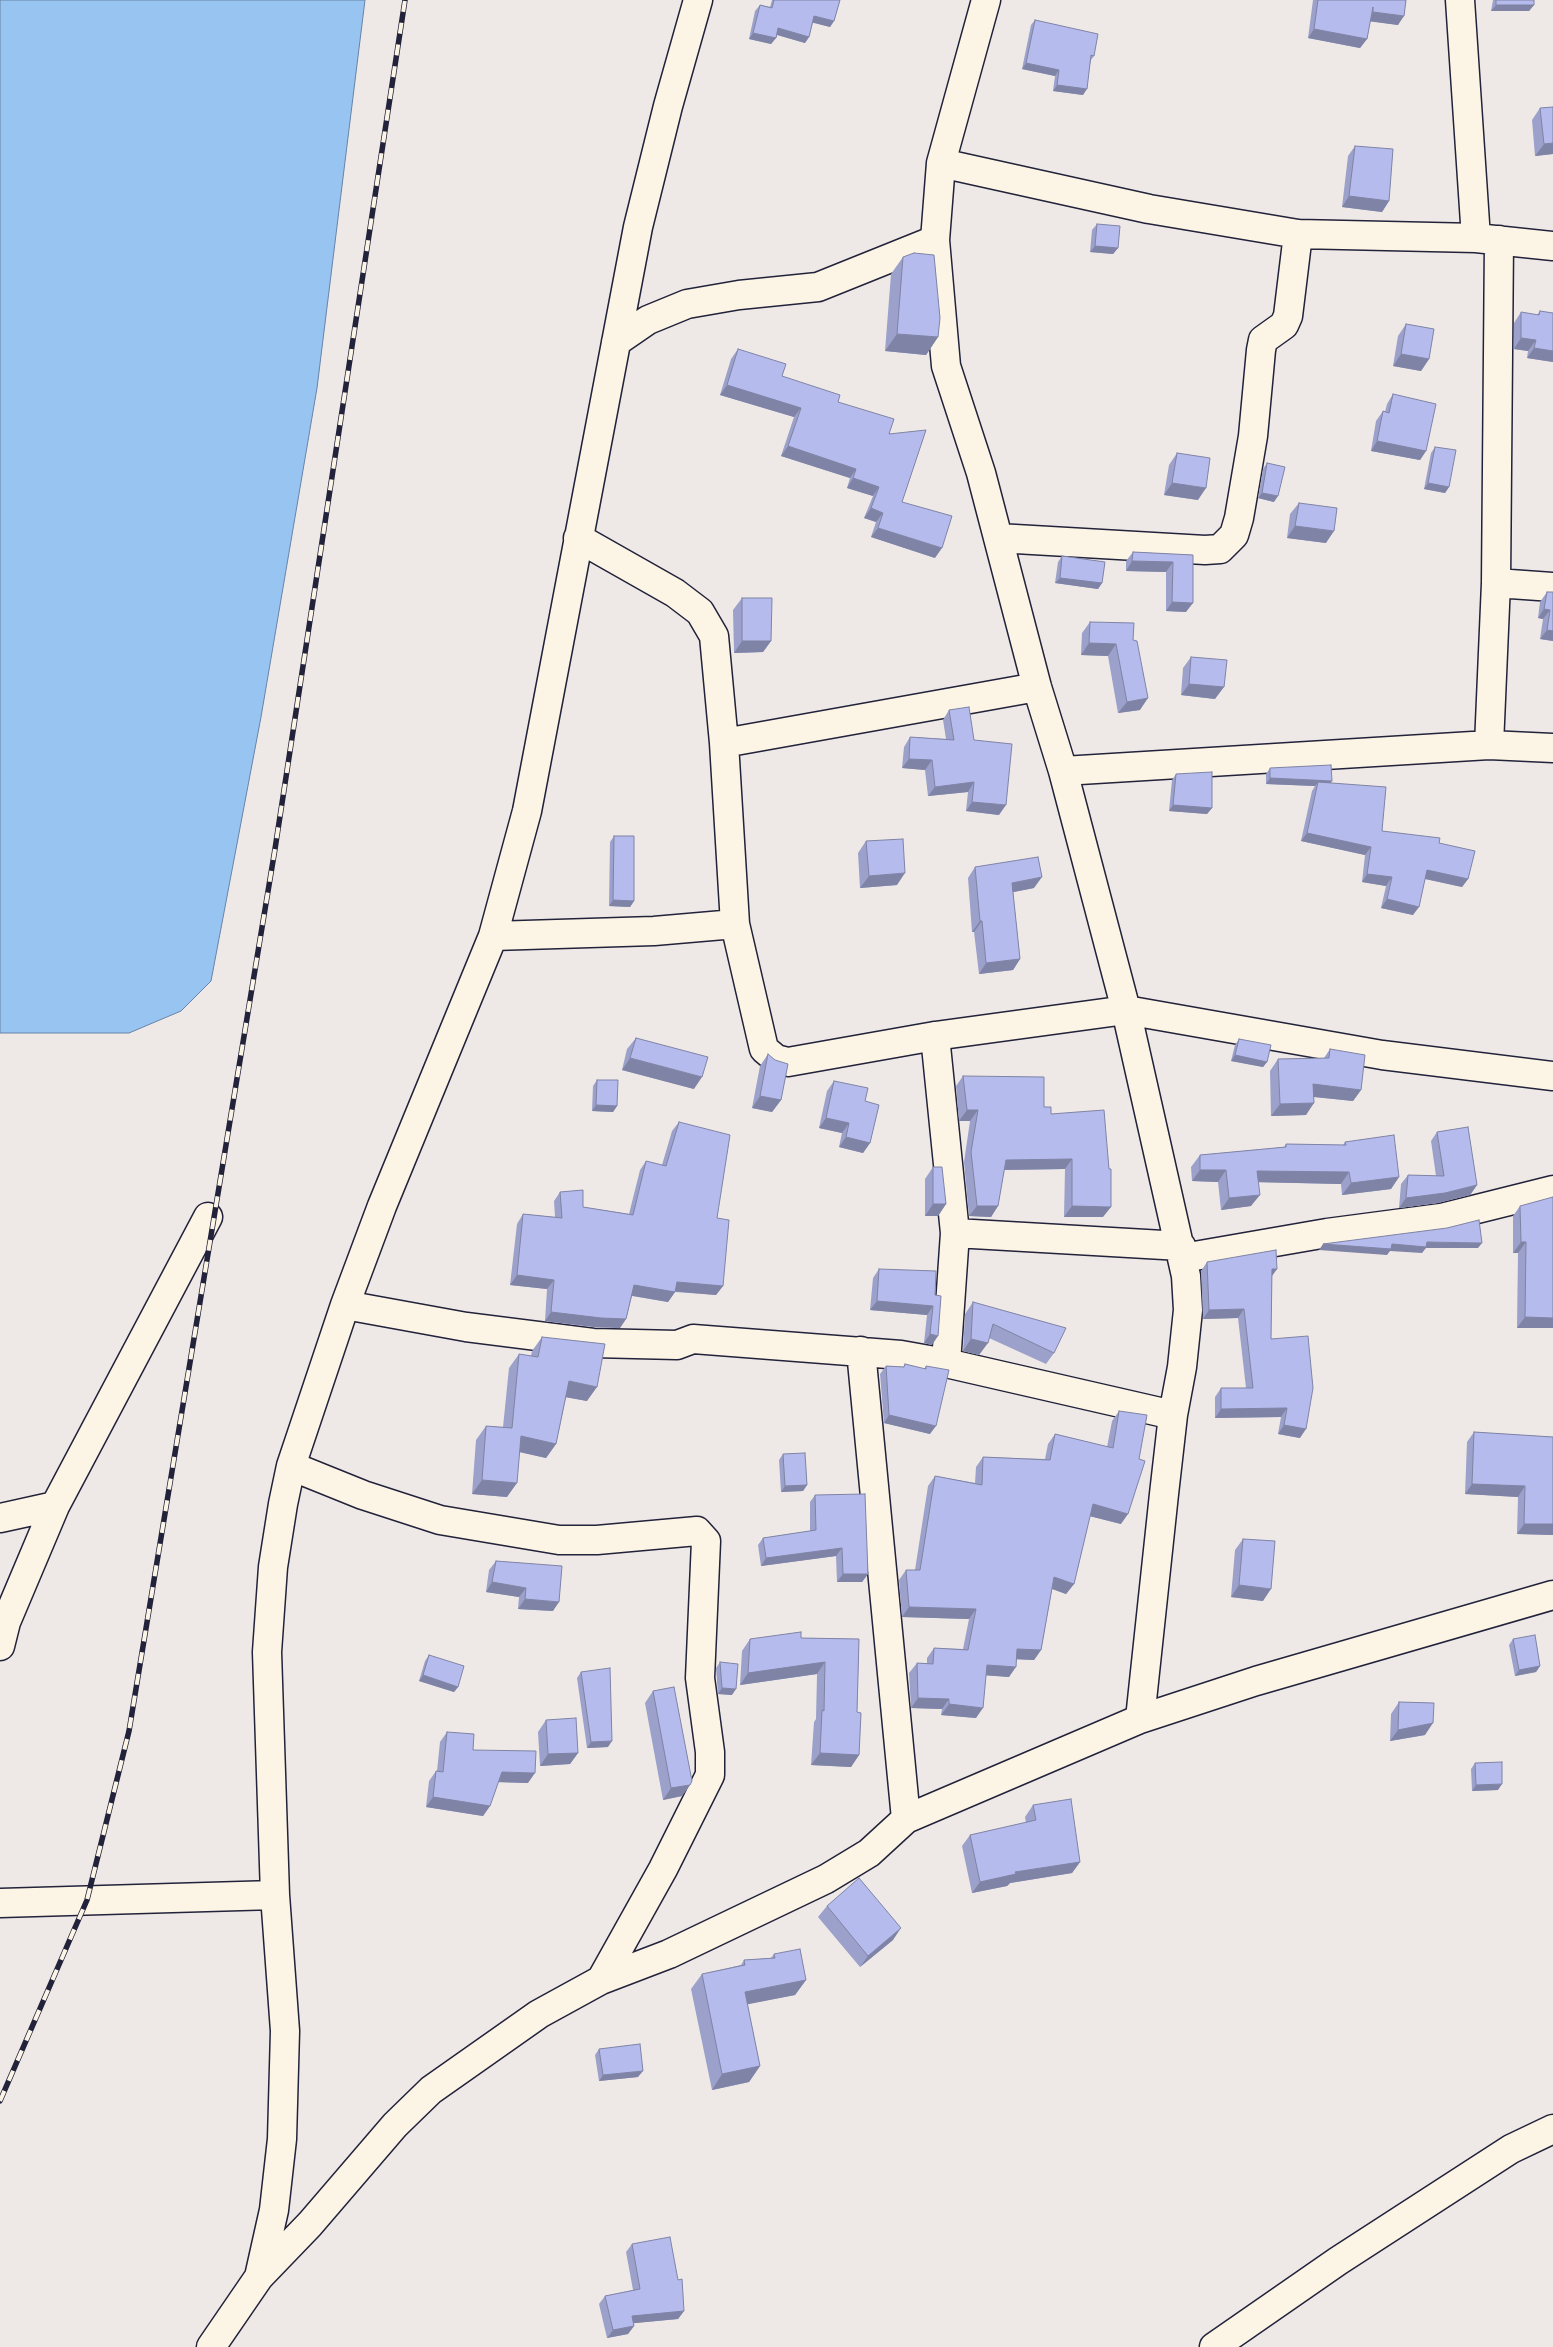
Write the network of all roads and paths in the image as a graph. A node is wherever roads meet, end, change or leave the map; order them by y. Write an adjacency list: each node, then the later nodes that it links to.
1 (698, 0): 9 (street)
2 (986, 0): 4 (street)
3 (1460, 0): 6 (street)
4 (941, 163): 5 (street); 7 (street)
5 (1298, 234): 6 (street); 11 (street)
6 (1488, 239): 8 (street); 12 (street)
7 (935, 240): 9 (street); 11 (street)
8 (1553, 246)
9 (616, 342): 10 (street)
10 (578, 538): 15 (street); 20 (street)
11 (998, 538): 14 (street)
12 (1496, 583): 13 (street); 16 (street)
13 (1553, 587)
14 (1037, 687): 15 (street); 18 (street)
15 (724, 743): 19 (street)
16 (1489, 745): 17 (street); 18 (street)
17 (1553, 748)
18 (1063, 771): 21 (street)
19 (735, 924): 20 (street); 22 (street)
20 (493, 936): 28 (street)
21 (1126, 1010): 22 (street); 23 (street); 27 (street)
22 (935, 1036): 26 (street)
23 (1553, 1076)
24 (1553, 1190): 27 (street)
25 (208, 1217): 33 (street)
26 (955, 1233): 27 (street); 30 (street)
27 (1182, 1252): 31 (street)
28 (345, 1305): 29 (street); 32 (street)
29 (861, 1351): 30 (street); 38 (street)
30 (946, 1363): 31 (street)
31 (1173, 1415): 37 (street)
32 (291, 1466): 39 (street); 41 (street)
33 (55, 1506): 34 (street); 36 (street)
34 (0, 1518)
35 (1553, 1595): 37 (street)
36 (0, 1646)
37 (1140, 1720): 38 (street)
38 (906, 1819): 41 (street)
39 (275, 1895): 40 (street); 43 (street)
40 (0, 1903)
41 (601, 1980): 43 (street)
42 (1553, 2129): 45 (street)
43 (260, 2278): 44 (street)
44 (211, 2347)
45 (1214, 2347)

